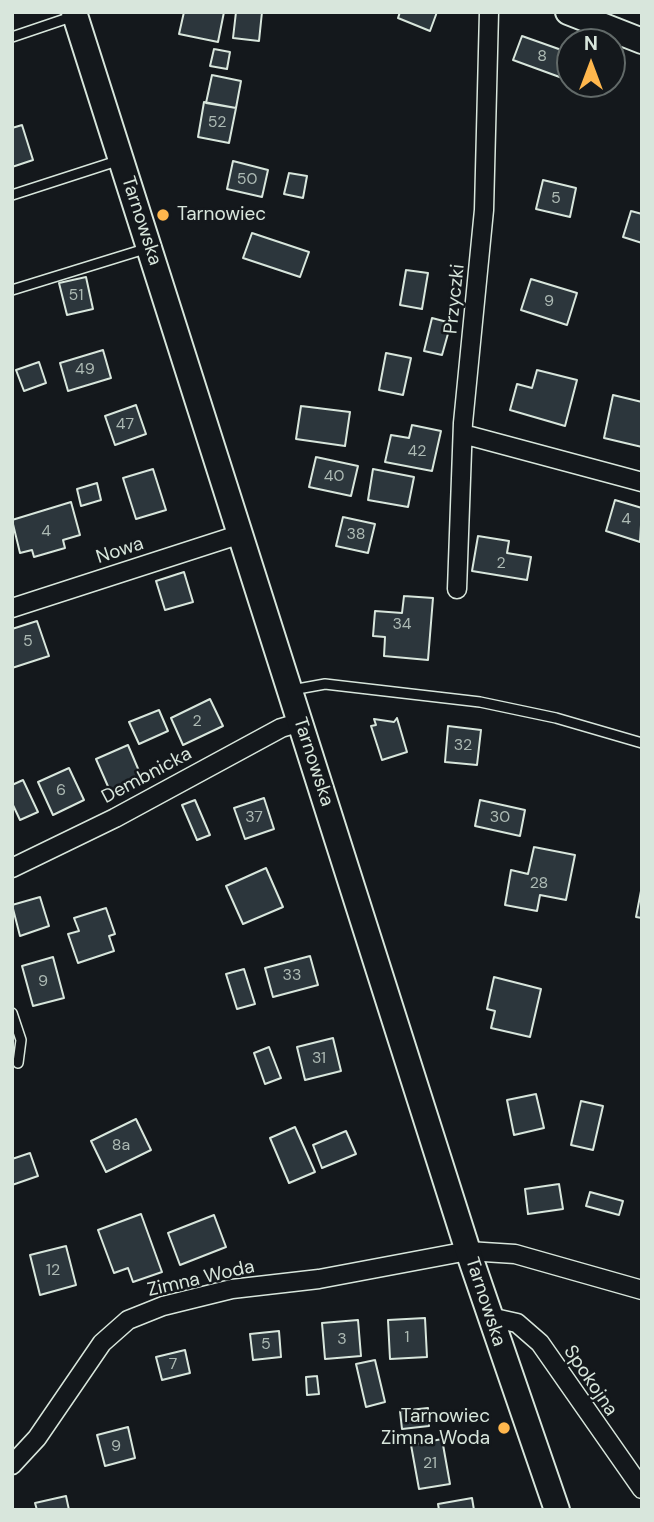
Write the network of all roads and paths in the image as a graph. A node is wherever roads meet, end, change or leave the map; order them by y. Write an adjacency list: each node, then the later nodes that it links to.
1 (489, 12): 10 (street, Przyczki)
2 (568, 12): 5 (main road)
3 (75, 14): 4 (lane); 6 (main road, Tarnowska)
4 (12, 37)
5 (642, 41)
6 (121, 159): 7 (lane); 8 (main road, Tarnowska)
7 (12, 195)
8 (150, 247): 9 (lane); 12 (main road, Tarnowska)
9 (12, 290)
10 (463, 434): 11 (street); 13 (street, Przyczki)
11 (642, 482)
12 (241, 534): 14 (street, Nowa); 15 (main road, Tarnowska)
13 (457, 589)
14 (12, 608)
15 (290, 691): 16 (main road, Tarnowska); 17 (lane)
16 (300, 722): 18 (street, Dembnicka); 21 (main road, Tarnowska)
17 (642, 743)
18 (12, 868)
19 (12, 1013): 20 (lane)
20 (18, 1063)
21 (468, 1251): 22 (street, Zimna Woda); 23 (main road, Tarnowska); 24 (street, Zimna Woda)
22 (642, 1290)
23 (490, 1317): 25 (street, Spokojna); 26 (main road, Tarnowska)
24 (12, 1465)
25 (642, 1489)
26 (557, 1510)

